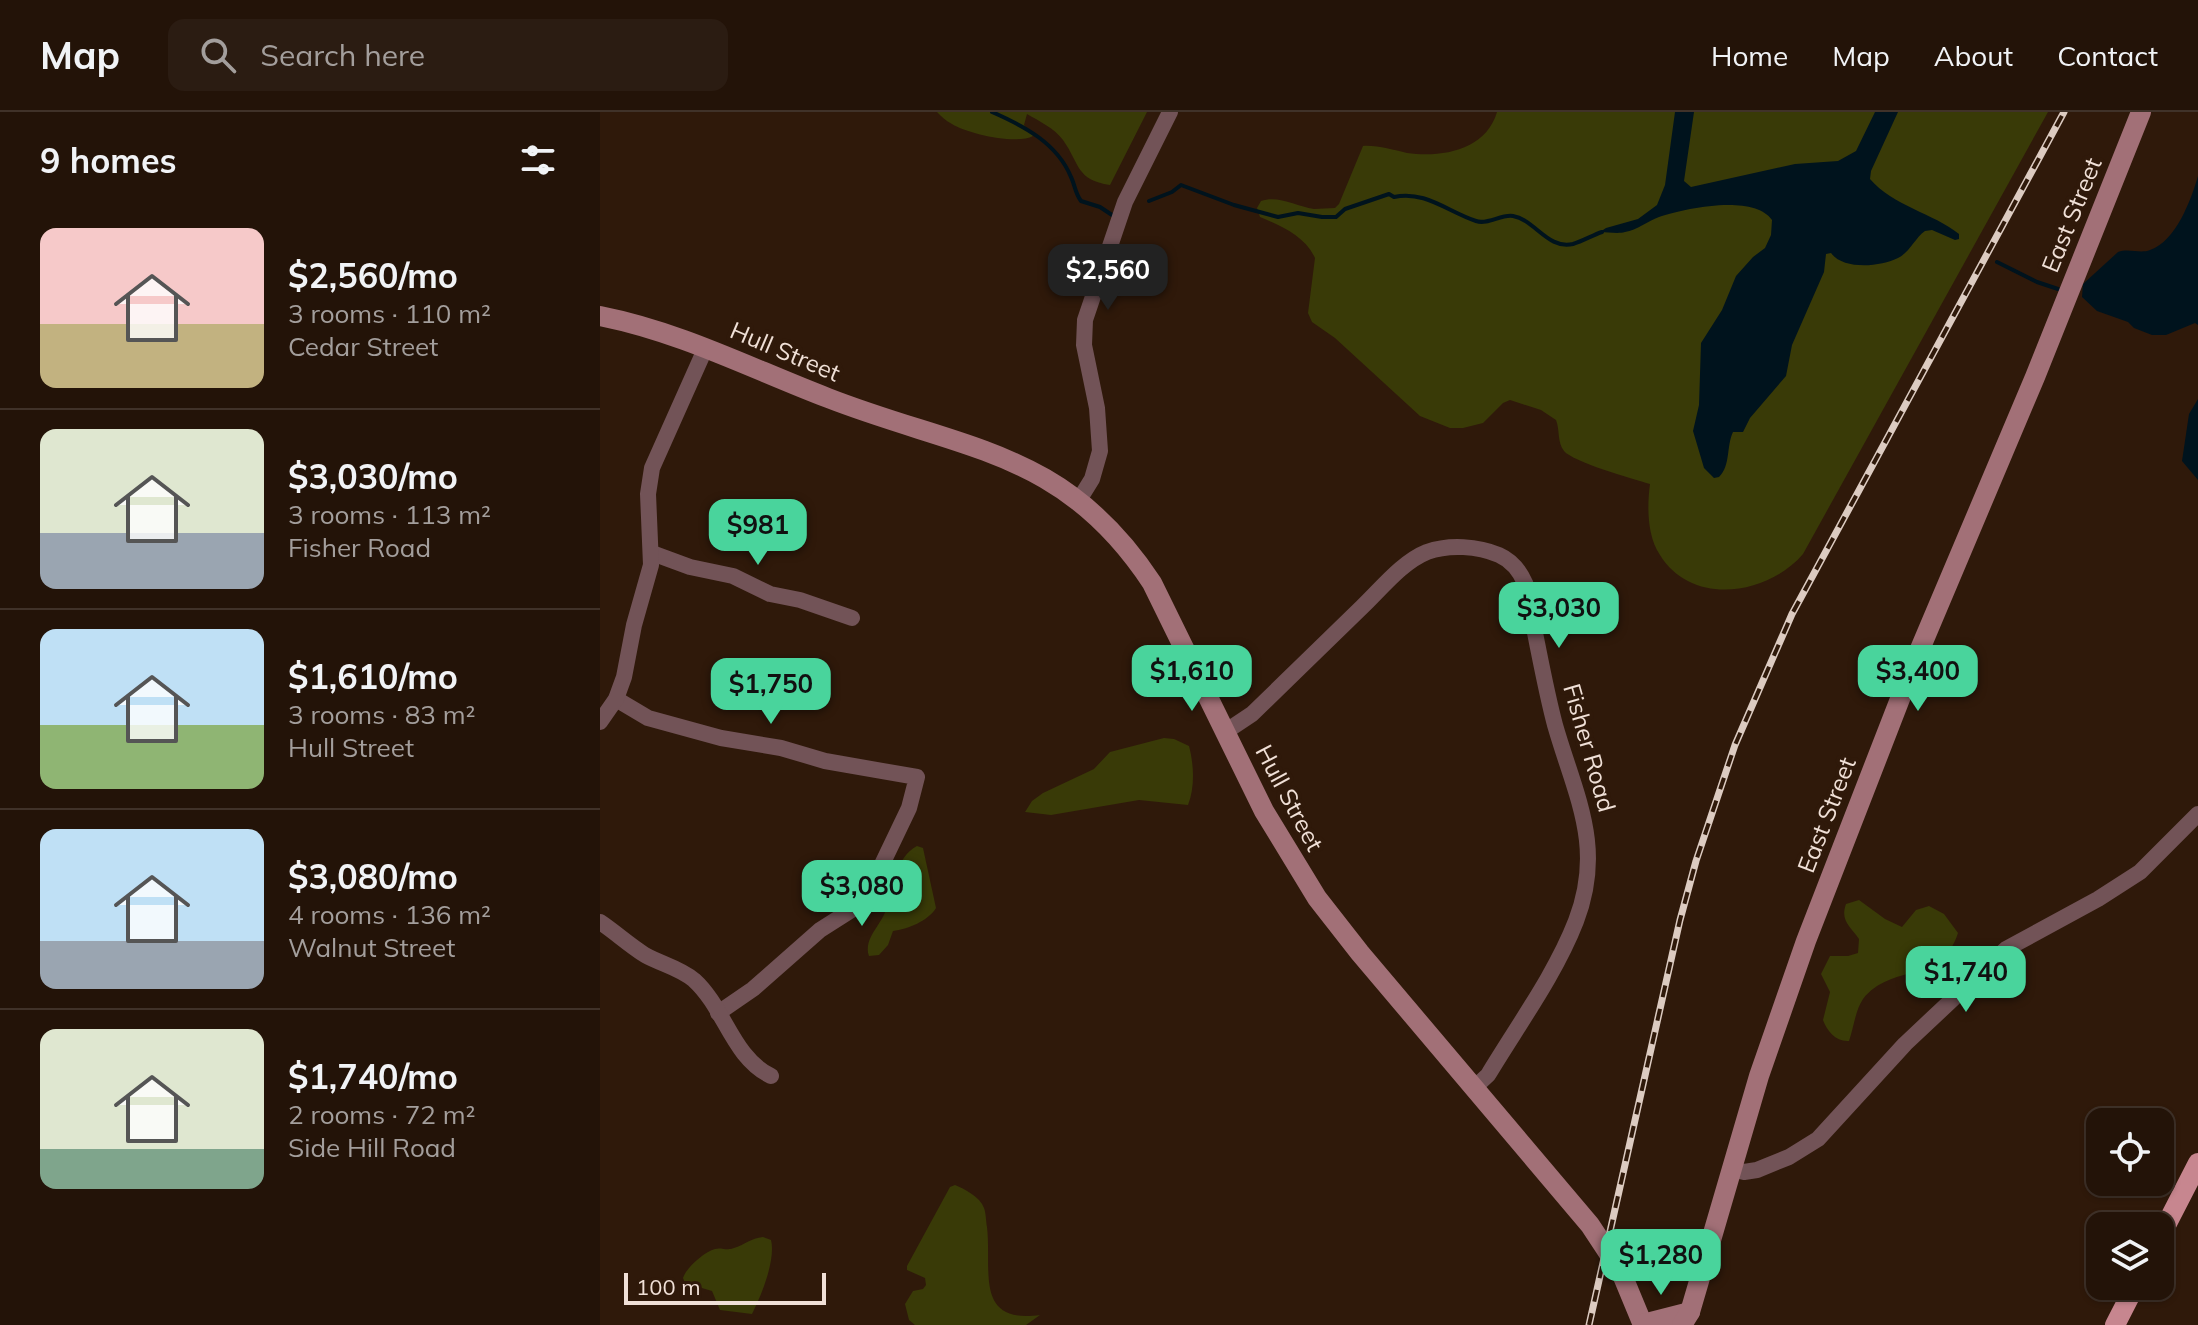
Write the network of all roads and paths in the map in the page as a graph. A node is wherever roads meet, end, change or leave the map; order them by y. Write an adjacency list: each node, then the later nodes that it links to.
1 (1170, 112): 5 (street)
2 (2141, 112): 17 (main road, East Street)
3 (600, 316): 4 (main road, Hull Street)
4 (706, 347): 5 (main road, Hull Street); 6 (street)
5 (1079, 500): 10 (main road, Hull Street)
6 (652, 553): 7 (street); 8 (street)
7 (852, 618)
8 (616, 699): 9 (street); 13 (street)
9 (600, 722)
10 (1225, 732): 15 (main road, Hull Street); 15 (street, Fisher Road)
11 (2198, 814): 17 (street)
12 (600, 922): 13 (street)
13 (718, 1013): 14 (street)
14 (771, 1076)
15 (1474, 1088): 21 (main road, Hull Street)
16 (2198, 1163): 18 (main road)
17 (1731, 1169): 20 (main road, East Street)
18 (2173, 1212)
19 (2128, 1300): 22 (main road)
20 (1686, 1319): 21 (main road)
21 (1643, 1324)
22 (2115, 1325)

